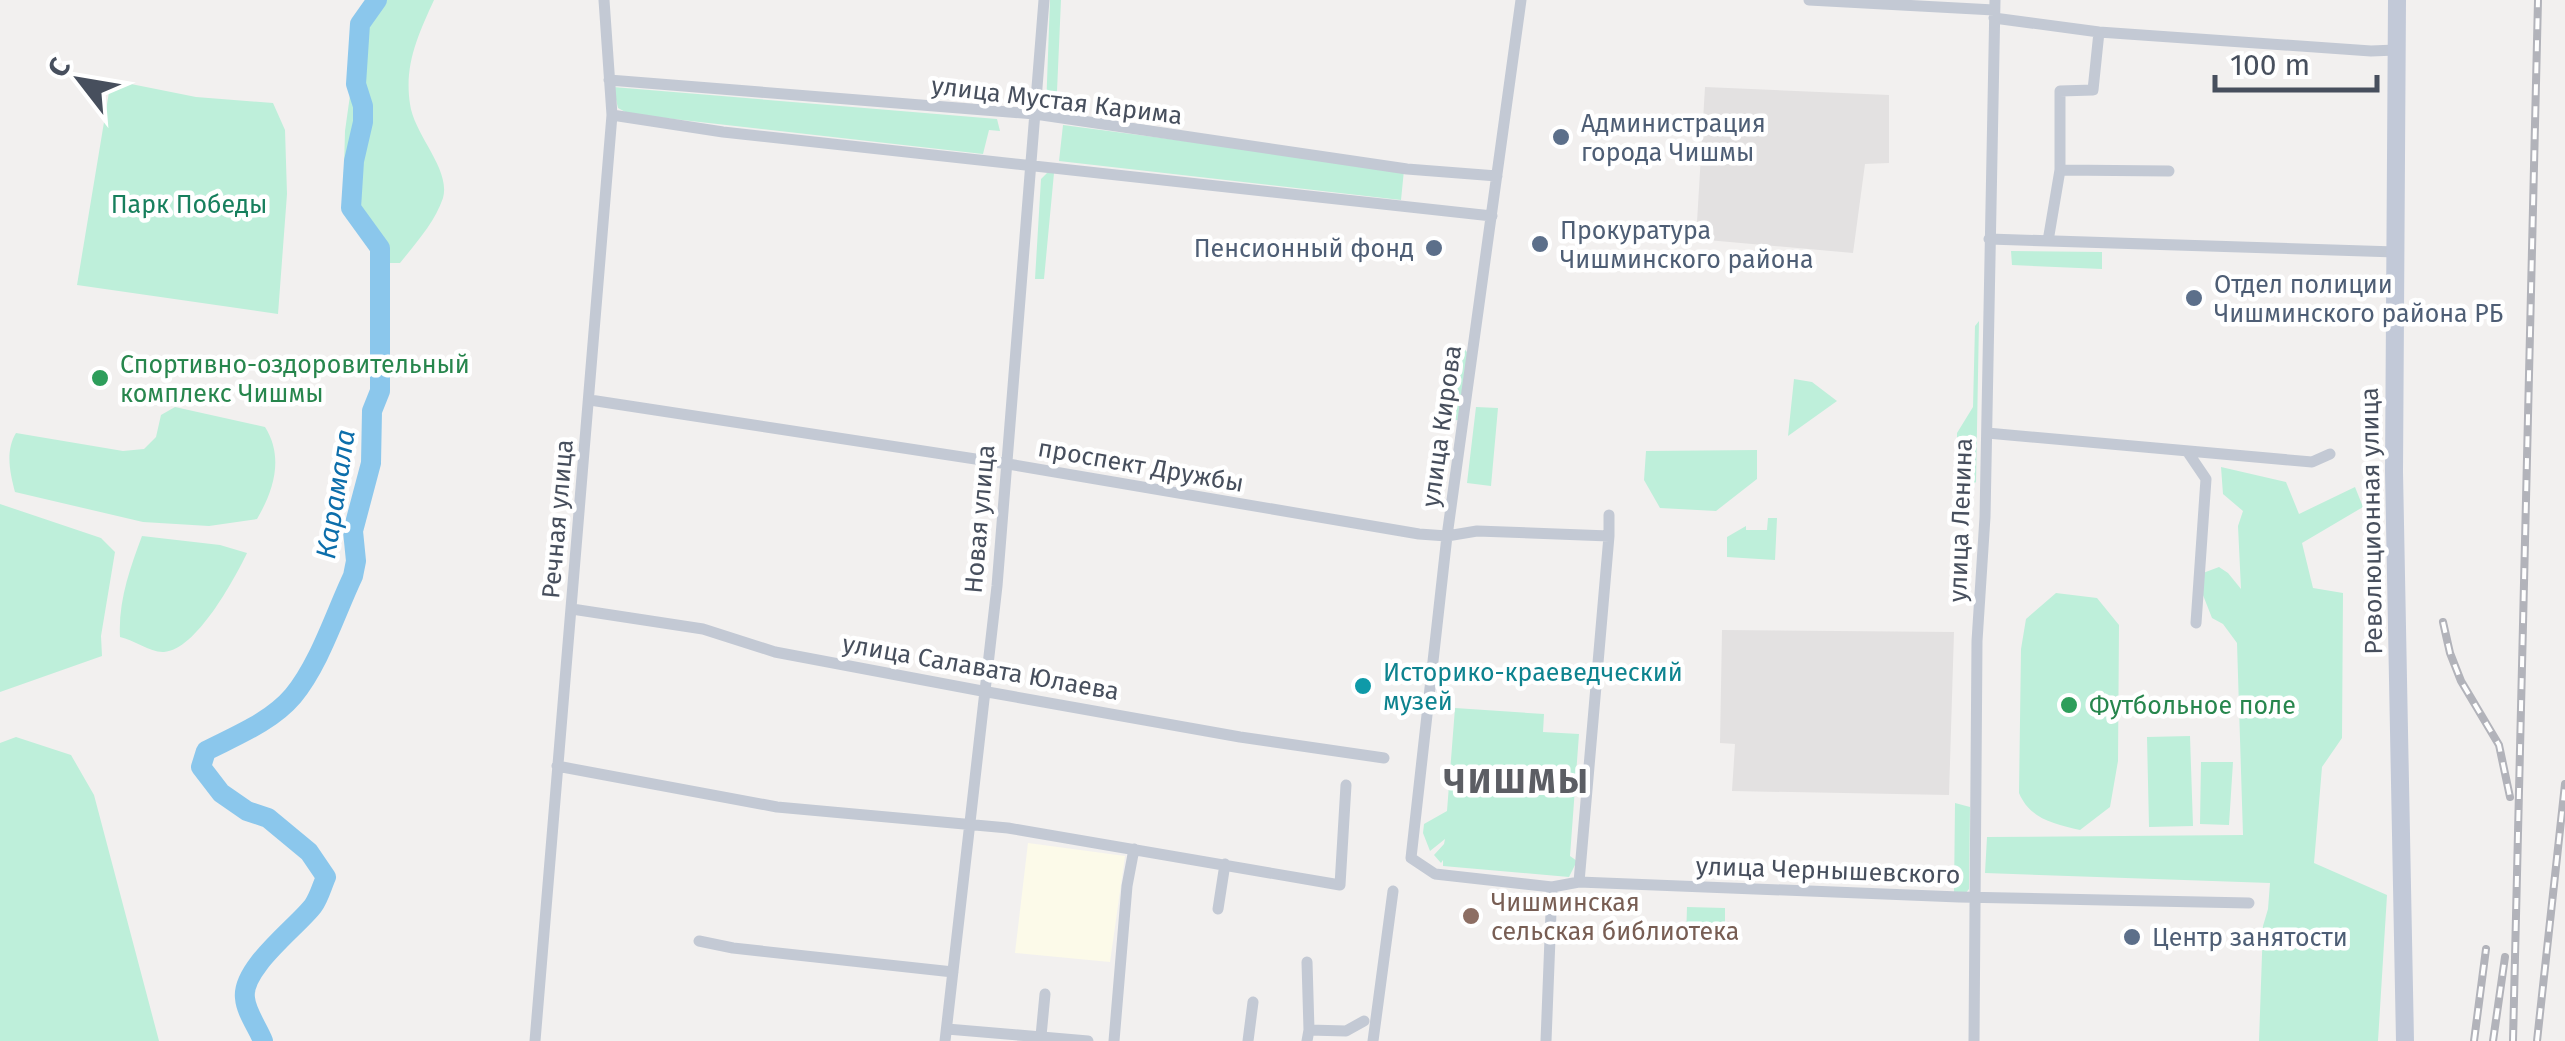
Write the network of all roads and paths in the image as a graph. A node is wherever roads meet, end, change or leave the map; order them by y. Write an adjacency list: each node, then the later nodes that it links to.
1 (604, 0): 10 (street, Речная улица)
2 (1044, 0): 11 (street, Новая улица)
3 (1521, 0): 16 (street, улица Кирова)
4 (1809, 0): 6 (street)
5 (2397, 0): 9 (main road, Революционная улица)
6 (1855, 1): 7 (street)
7 (1994, 9): 8 (street); 18 (street, улица Ленина)
8 (2099, 32): 9 (street); 14 (street)
9 (2396, 50): 20 (main road, Революционная улица)
10 (609, 80): 11 (street, улица Мустая Карима); 12 (street, Речная улица)
11 (1035, 114): 13 (street, Новая улица); 16 (street, улица Мустая Карима)
12 (612, 115): 13 (street); 21 (street, Речная улица)
13 (1032, 166): 17 (street); 25 (street, Новая улица)
14 (2060, 170): 15 (street); 19 (street)
15 (2169, 171)
16 (1497, 176): 17 (street, улица Кирова)
17 (1492, 216): 27 (street, улица Кирова)
18 (1989, 239): 19 (street); 22 (street, улица Ленина)
19 (2048, 241): 20 (street)
20 (2396, 252): 61 (main road, Революционная улица)
21 (590, 400): 25 (street, проспект Дружбы); 29 (street, Речная улица)
22 (1987, 433): 23 (street); 42 (street, улица Ленина)
23 (2187, 451): 24 (street); 30 (street)
24 (2330, 454)
25 (1008, 464): 27 (street, проспект Дружбы); 31 (street, Новая улица)
26 (1609, 516): 28 (street)
27 (1448, 536): 28 (street, проспект Дружбы); 37 (street, улица Кирова)
28 (1609, 536): 39 (street)
29 (572, 609): 31 (street, улица Салавата Юлаева); 33 (street, Речная улица)
30 (2196, 624)
31 (982, 690): 32 (street, улица Салавата Юлаева); 35 (street, Новая улица)
32 (1384, 758)
33 (557, 766): 35 (street); 54 (street, Речная улица)
34 (1346, 785): 38 (street)
35 (969, 824): 36 (street); 47 (street, Новая улица)
36 (1134, 849): 38 (street); 56 (street)
37 (1411, 858): 40 (street, улица Чернышевского)
38 (1226, 864): 44 (street)
39 (1579, 882): 40 (street, улица Чернышевского); 42 (street, улица Чернышевского)
40 (1552, 886): 59 (street)
41 (1393, 892): 58 (street)
42 (1976, 897): 43 (street, улица Чернышевского); 60 (street, улица Ленина)
43 (2248, 903)
44 (1218, 909)
45 (699, 941): 47 (street)
46 (1308, 962): 53 (street)
47 (953, 972): 51 (street, Новая улица)
48 (1045, 994): 52 (street)
49 (1252, 1002): 57 (street)
50 (1364, 1021): 53 (street)
51 (946, 1035): 52 (street)
52 (1041, 1036): 55 (street)
53 (1310, 1038)
54 (535, 1041)
55 (1088, 1041)
56 (1114, 1041)
57 (1248, 1041)
58 (1373, 1041)
59 (1546, 1041)
60 (1974, 1041)
61 (2405, 1041)

